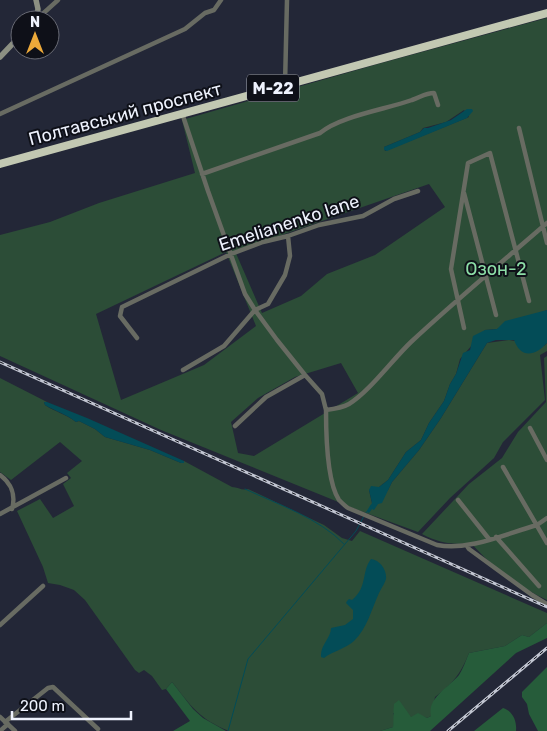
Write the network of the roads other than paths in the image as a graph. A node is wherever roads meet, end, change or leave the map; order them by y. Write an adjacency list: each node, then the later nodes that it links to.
1 (58, 0): 4 (street)
2 (221, 0): 11 (street)
3 (287, 0): 8 (street)
4 (47, 10)
5 (547, 13): 8 (highway, Полтавський проспект / М-22)
6 (10, 46): 7 (street)
7 (0, 57)
8 (284, 85): 10 (highway, Полтавський проспект / М-22)
9 (438, 105): 14 (street)
10 (182, 113): 13 (highway, Полтавський проспект / М-22); 14 (street)
11 (0, 114)
12 (519, 128): 17 (street)
13 (0, 164)
14 (202, 174): 21 (street)
15 (418, 191): 18 (street, Emelianenko lane)
16 (463, 192): 20 (street); 22 (street); 23 (street)
17 (545, 224): 19 (street); 20 (street)
18 (288, 236): 21 (street, Emelianenko lane); 25 (street)
19 (547, 243)
20 (516, 250): 22 (street); 24 (street)
21 (231, 254): 25 (street); 28 (street, Emelianenko lane)
22 (487, 275): 23 (street); 26 (street)
23 (458, 299): 27 (street); 31 (street)
24 (529, 301)
25 (255, 310): 29 (street); 30 (street)
26 (496, 315)
27 (464, 328)
28 (137, 338)
29 (183, 370)
30 (305, 375): 31 (street); 32 (street)
31 (326, 410): 46 (street)
32 (235, 426)
33 (530, 428): 34 (street)
34 (547, 460)
35 (503, 467): 42 (street)
36 (0, 475): 39 (street)
37 (66, 478): 39 (street)
38 (458, 500): 44 (street)
39 (12, 509): 40 (street)
40 (0, 514)
41 (547, 518): 42 (street)
42 (537, 524): 43 (street); 45 (street)
43 (496, 537): 44 (street); 48 (street)
44 (489, 539): 46 (street)
45 (547, 543)
46 (467, 546): 49 (street)
47 (43, 586): 50 (street)
48 (539, 586)
49 (547, 604)
50 (0, 625)
51 (0, 717): 52 (street)
52 (7, 723): 53 (street); 54 (street); 55 (street)
53 (98, 729)
54 (0, 731)
55 (14, 731)

